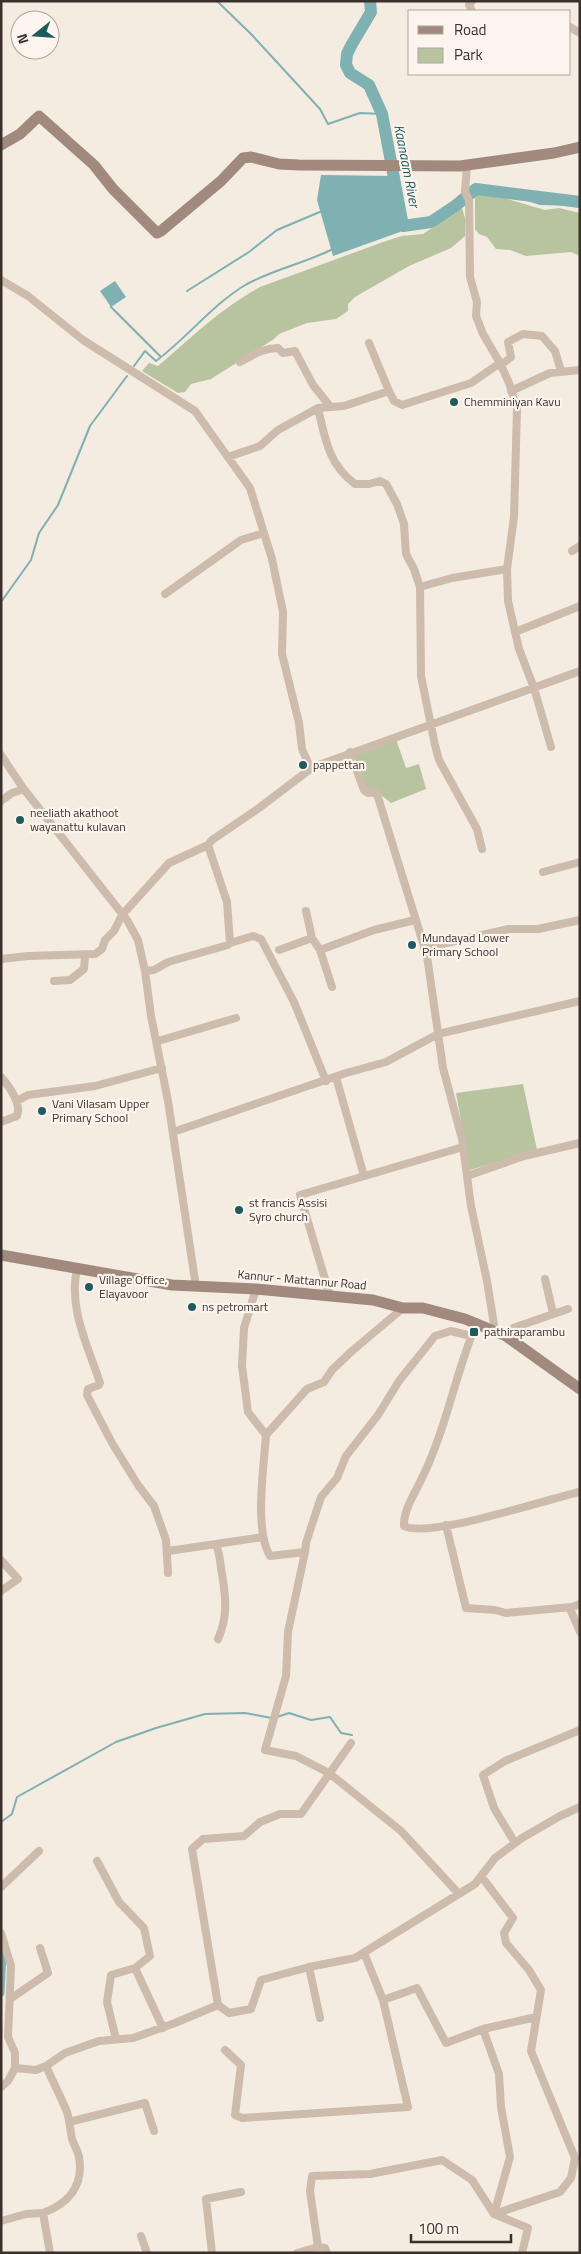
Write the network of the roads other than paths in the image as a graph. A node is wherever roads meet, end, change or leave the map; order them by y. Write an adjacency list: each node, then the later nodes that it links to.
1 (1, 145): 3 (main road)
2 (580, 147): 3 (main road)
3 (467, 165): 7 (street)
4 (1, 280): 14 (street)
5 (369, 343): 10 (street)
6 (240, 362): 12 (street)
7 (501, 364): 9 (street); 10 (street); 11 (street)
8 (580, 370): 9 (street)
9 (561, 371): 11 (street)
10 (389, 391): 12 (street)
11 (511, 391): 18 (street)
12 (329, 405): 13 (street)
13 (318, 408): 14 (street); 19 (street)
14 (228, 457): 15 (street)
15 (264, 533): 20 (street); 29 (street)
16 (580, 546): 17 (street)
17 (572, 551)
18 (507, 570): 19 (street); 22 (street)
19 (420, 587): 25 (street)
20 (165, 594)
21 (580, 606): 22 (street)
22 (515, 632): 24 (street)
23 (580, 671): 24 (street)
24 (534, 688): 25 (street); 26 (street)
25 (430, 726): 27 (street); 33 (street)
26 (551, 747)
27 (350, 752): 29 (street); 38 (street)
28 (1, 755): 30 (street)
29 (313, 767): 32 (street)
30 (24, 789): 31 (street); 37 (street)
31 (1, 801)
32 (208, 845): 37 (street); 41 (street)
33 (482, 849)
34 (580, 862): 35 (street)
35 (542, 872)
36 (306, 911): 40 (street)
37 (122, 915): 45 (street); 47 (street)
38 (415, 920): 42 (street); 44 (street)
39 (580, 920): 42 (street)
40 (312, 938): 43 (street); 44 (street)
41 (230, 943): 47 (street); 57 (street)
42 (424, 948): 52 (street)
43 (279, 950)
44 (320, 950): 49 (street)
45 (85, 956): 46 (street); 48 (street)
46 (1, 959)
47 (145, 971): 53 (street)
48 (54, 981)
49 (332, 987)
50 (580, 1001): 52 (street)
51 (236, 1018): 53 (street)
52 (438, 1034): 56 (street); 62 (street)
53 (158, 1041): 54 (street)
54 (162, 1068): 58 (street); 60 (street)
55 (1, 1077): 58 (street)
56 (336, 1077): 57 (street); 63 (street)
57 (326, 1081): 60 (street)
58 (17, 1101): 59 (street)
59 (1, 1122)
60 (173, 1132): 68 (street)
61 (580, 1143): 64 (street)
62 (463, 1147): 63 (street); 64 (street)
63 (364, 1176): 70 (street)
64 (467, 1176): 75 (street)
65 (1, 1255): 66 (main road, Kannur - Mattannur Road)
66 (77, 1269): 68 (main road, Kannur - Mattannur Road); 84 (street)
67 (545, 1279): 73 (street)
68 (196, 1286): 69 (main road, Kannur - Mattannur Road)
69 (256, 1289): 70 (main road, Kannur - Mattannur Road); 79 (street)
70 (330, 1296): 71 (main road, Kannur - Mattannur Road)
71 (403, 1308): 74 (main road, Kannur - Mattannur Road); 79 (street)
72 (568, 1309): 73 (street)
73 (554, 1313): 77 (street)
74 (476, 1324): 75 (main road, Kannur - Mattannur Road); 76 (street)
75 (495, 1331): 77 (main road, Kannur - Mattannur Road)
76 (471, 1336): 81 (street); 85 (street)
77 (506, 1336): 78 (main road, Kannur - Mattannur Road)
78 (580, 1389)
79 (266, 1435): 82 (street)
80 (580, 1492): 81 (street)
81 (446, 1525): 89 (street)
82 (263, 1537): 83 (street); 85 (street)
83 (216, 1544): 84 (street); 91 (street)
84 (168, 1551): 87 (street)
85 (305, 1552): 94 (street)
86 (1, 1560): 88 (street)
87 (168, 1572)
88 (1, 1591)
89 (576, 1605): 90 (street)
90 (580, 1632)
91 (218, 1639)
92 (580, 1730): 96 (street)
93 (350, 1743): 94 (street)
94 (329, 1773): 101 (street); 109 (street)
95 (580, 1807): 96 (street)
96 (515, 1843): 99 (street)
97 (39, 1851): 100 (street)
98 (97, 1861): 106 (street)
99 (481, 1876): 101 (street); 110 (street)
100 (1, 1888)
101 (459, 1894): 104 (street)
102 (1, 1933): 107 (street)
103 (40, 1948): 107 (street)
104 (364, 1953): 105 (street); 108 (street)
105 (309, 1967): 109 (street); 111 (street)
106 (135, 1968): 112 (street); 114 (street)
107 (10, 1999): 117 (street)
108 (383, 2000): 113 (street); 115 (street)
109 (218, 2004): 112 (street)
110 (536, 2017): 113 (street); 123 (street)
111 (320, 2018)
112 (163, 2028): 114 (street)
113 (483, 2029): 123 (street)
114 (116, 2039): 116 (street)
115 (226, 2050)
116 (46, 2066): 117 (street); 119 (street)
117 (15, 2068): 118 (street)
118 (1, 2087)
119 (69, 2122): 120 (street); 122 (street)
120 (154, 2131)
121 (240, 2192): 129 (street)
122 (42, 2213): 124 (street); 127 (street)
123 (494, 2214): 126 (street); 132 (street)
124 (1, 2221)
125 (141, 2236): 128 (street)
126 (318, 2247): 130 (street); 131 (street)
127 (50, 2253)
128 (148, 2253)
129 (212, 2253)
130 (297, 2253)
131 (327, 2253)
132 (522, 2253)

